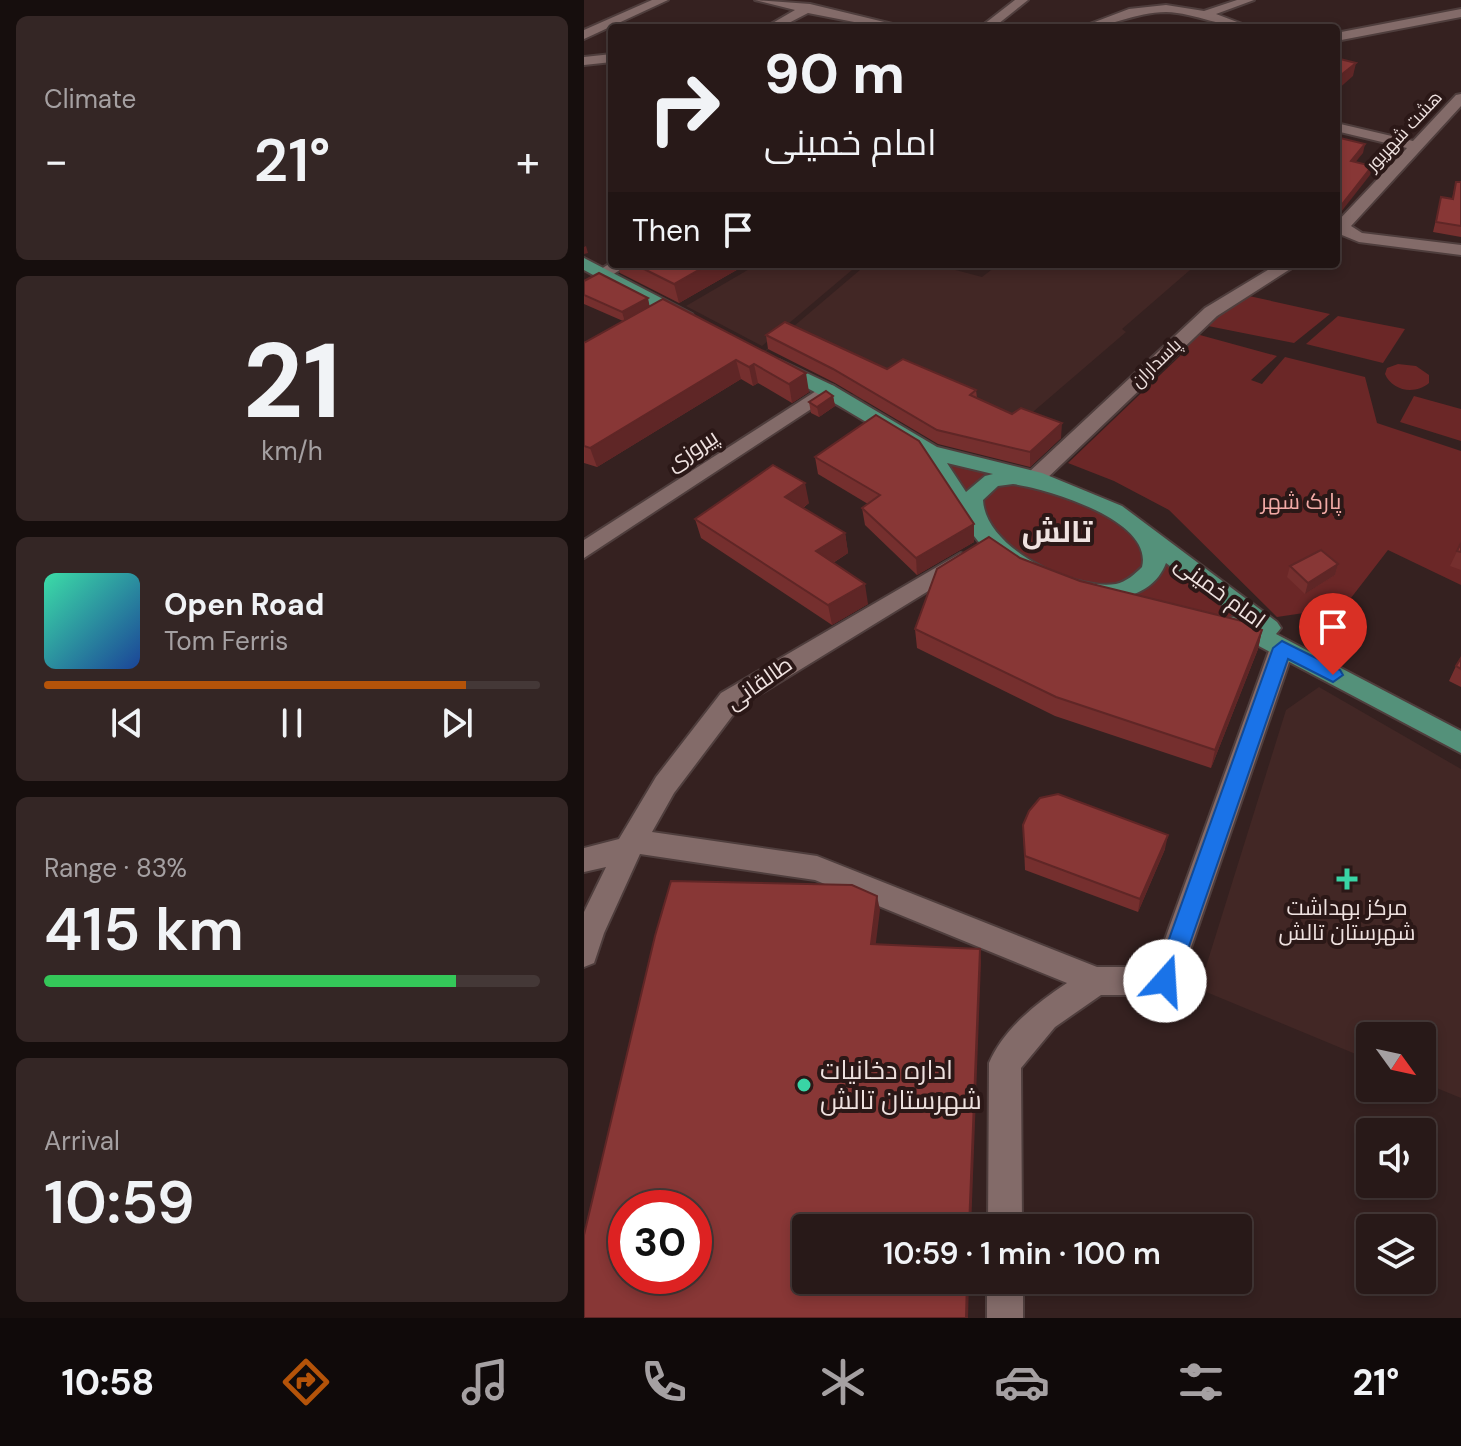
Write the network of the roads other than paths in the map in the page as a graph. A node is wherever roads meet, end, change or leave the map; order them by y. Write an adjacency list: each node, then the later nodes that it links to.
1 (662, 0): 10 (street)
2 (761, 0): 6 (street)
3 (823, 0): 6 (street)
4 (1022, 0): 13 (street)
5 (1248, 0): 7 (street)
6 (806, 9): 11 (street); 12 (street)
7 (1206, 14): 14 (street); 15 (street)
8 (1460, 14): 17 (street)
9 (608, 24): 16 (street)
10 (609, 24)
11 (778, 24)
12 (883, 24)
13 (990, 24)
14 (1094, 24)
15 (1235, 24)
16 (584, 35)
17 (1340, 36)
18 (608, 58): 19 (street)
19 (584, 61)
20 (1461, 98): 22 (street, هشت شهریور)
21 (1340, 128): 22 (street)
22 (1416, 146): 24 (street, هشت شهریور)
23 (1340, 244): 24 (street)
24 (1461, 252)
25 (584, 263): 28 (main road)
26 (613, 268): 28 (street)
27 (1283, 268): 35 (street, پاسداران)
28 (603, 273): 29 (main road)
29 (666, 308): 30 (street); 31 (main road)
30 (642, 322)
31 (706, 328)
32 (760, 356): 33 (main road)
33 (827, 390): 34 (main road); 38 (street, پیروزی)
34 (930, 452): 35 (main road); 37 (main road)
35 (1035, 478): 36 (main road, امام خمینی); 37 (main road)
36 (1150, 540): 39 (main road); 43 (main road, امام خمینی)
37 (989, 543): 39 (main road); 45 (street, طالقانی)
38 (584, 550)
39 (1110, 595): 40 (main road)
40 (1150, 605)
41 (1207, 620): 42 (main road, امام خمینی)
42 (1282, 648): 44 (main road, امام خمینی); 48 (street)
43 (1461, 732)
44 (1461, 743)
45 (628, 845): 46 (street); 47 (street, طالقانی); 48 (street)
46 (584, 860)
47 (584, 940)
48 (1097, 981): 49 (street)
49 (1005, 1214)
50 (1005, 1294): 51 (street)
51 (1005, 1318)

